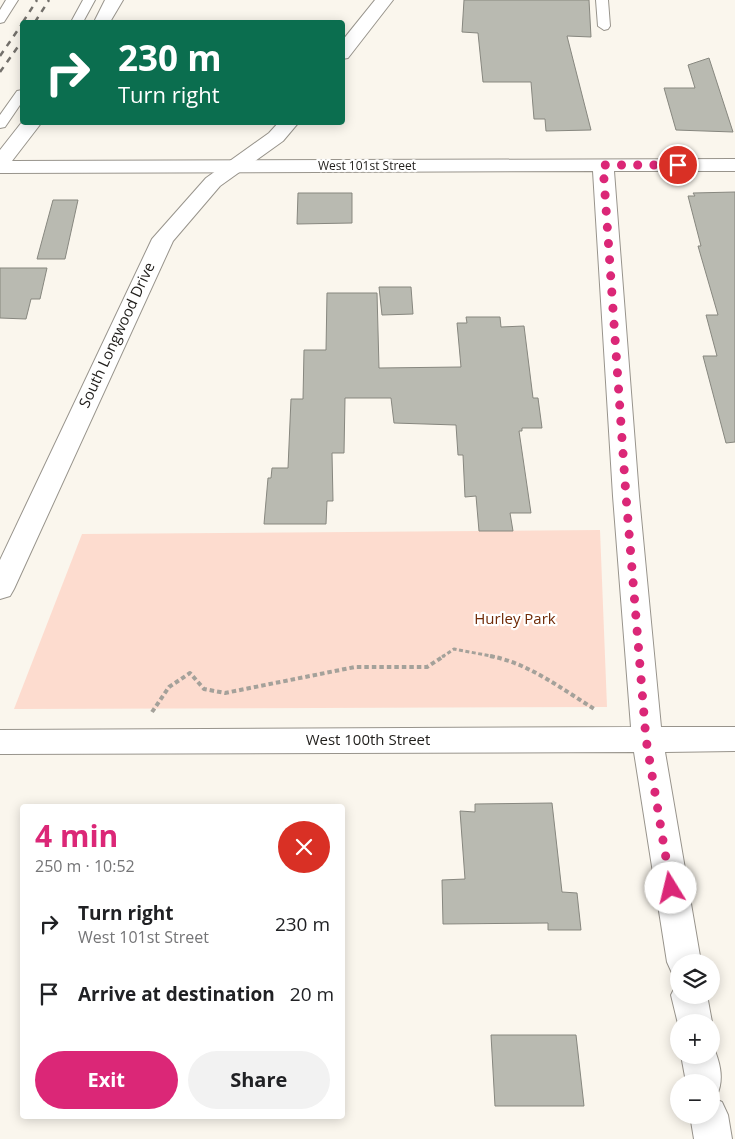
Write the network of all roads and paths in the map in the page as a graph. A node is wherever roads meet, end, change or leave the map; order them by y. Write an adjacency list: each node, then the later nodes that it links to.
1 (12, 0): 6 (lane)
2 (89, 0): 7 (lane)
3 (114, 0): 8 (street)
4 (384, 0): 10 (street)
5 (602, 0): 9 (lane)
6 (0, 19)
7 (78, 20)
8 (103, 20)
9 (604, 26)
10 (345, 50)
11 (20, 97): 12 (lane)
12 (0, 124)
13 (31, 125): 15 (street)
14 (287, 125): 18 (street, South Longwood Drive)
15 (0, 165): 18 (street, West 101st Street)
16 (603, 165): 17 (street, West 101st Street); 18 (street, West 101st Street); 22 (street)
17 (735, 165)
18 (234, 166): 19 (street, South Longwood Drive)
19 (0, 589)
20 (603, 714): 21 (path)
21 (148, 719)
22 (646, 739): 23 (street, West 100th Street); 24 (street, West 100th Street); 25 (street)
23 (735, 739)
24 (0, 742)
25 (683, 954)
26 (710, 1124): 27 (street)
27 (713, 1139)

